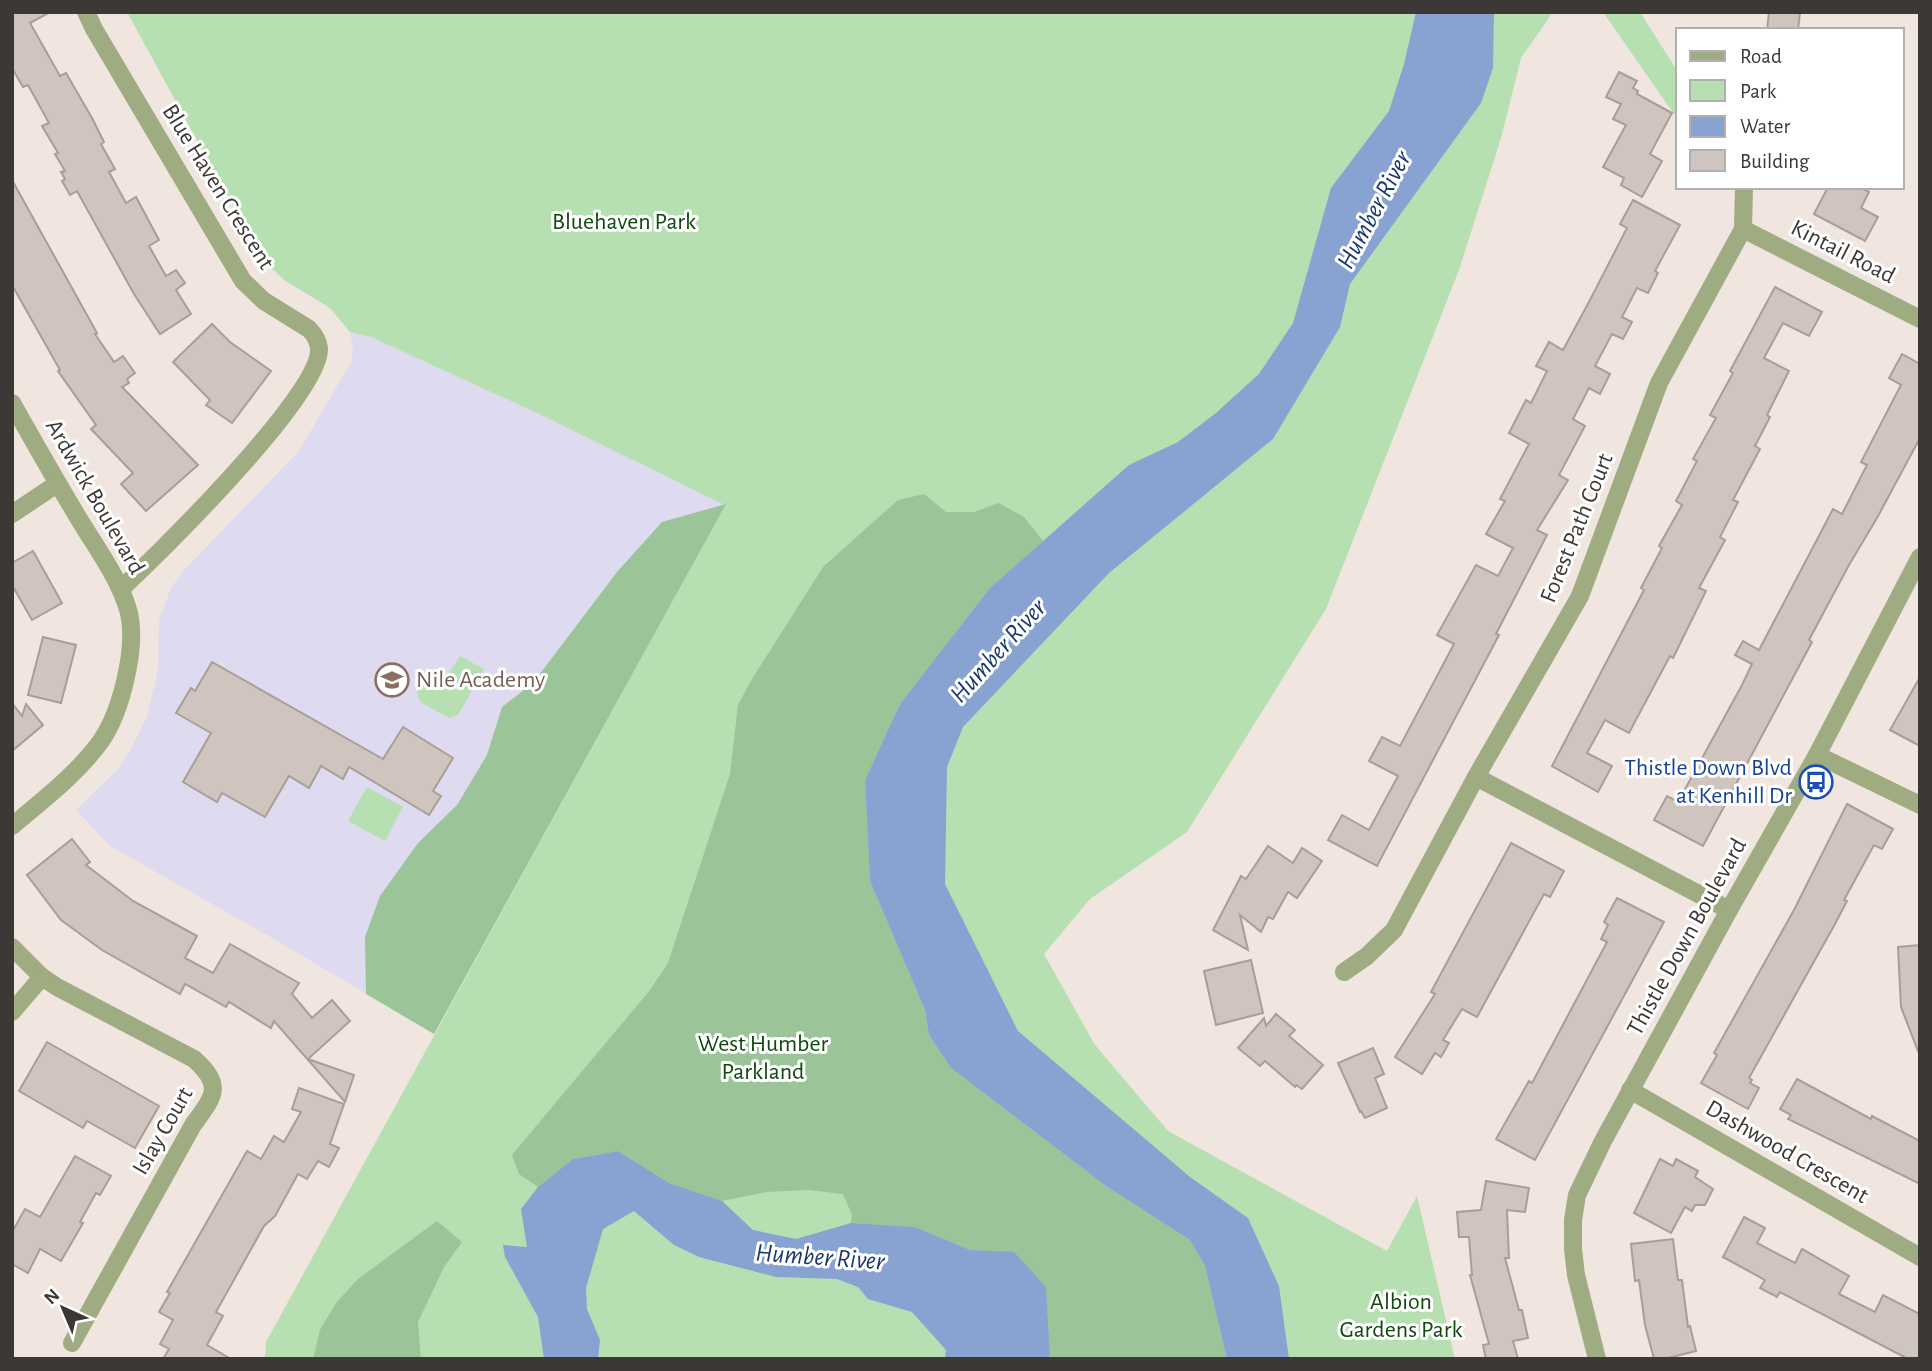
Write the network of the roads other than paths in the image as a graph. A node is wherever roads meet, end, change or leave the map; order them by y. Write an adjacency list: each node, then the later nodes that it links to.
1 (86, 12): 9 (street, Blue Haven Crescent)
2 (1744, 189): 3 (street, Forest Path Court)
3 (1743, 229): 4 (street, Kintail Road); 11 (street, Forest Path Court)
4 (1920, 319)
5 (12, 403): 6 (street, Ardwick Boulevard)
6 (57, 484): 7 (street); 9 (street, Ardwick Boulevard)
7 (12, 513)
8 (1920, 557): 10 (street, Thistle Down Boulevard)
9 (121, 589): 13 (street, Ardwick Boulevard)
10 (1816, 755): 12 (street); 14 (street, Thistle Down Boulevard)
11 (1476, 776): 14 (street); 16 (street, Forest Path Court)
12 (1920, 805)
13 (12, 826)
14 (1729, 910): 19 (street, Thistle Down Boulevard)
15 (12, 947): 17 (street, Islay Court)
16 (1344, 972)
17 (42, 976): 18 (street); 21 (street, Islay Court)
18 (12, 1012)
19 (1630, 1090): 20 (street, Dashwood Crescent); 22 (street, Thistle Down Boulevard)
20 (1920, 1256)
21 (72, 1343)
22 (1597, 1359)

